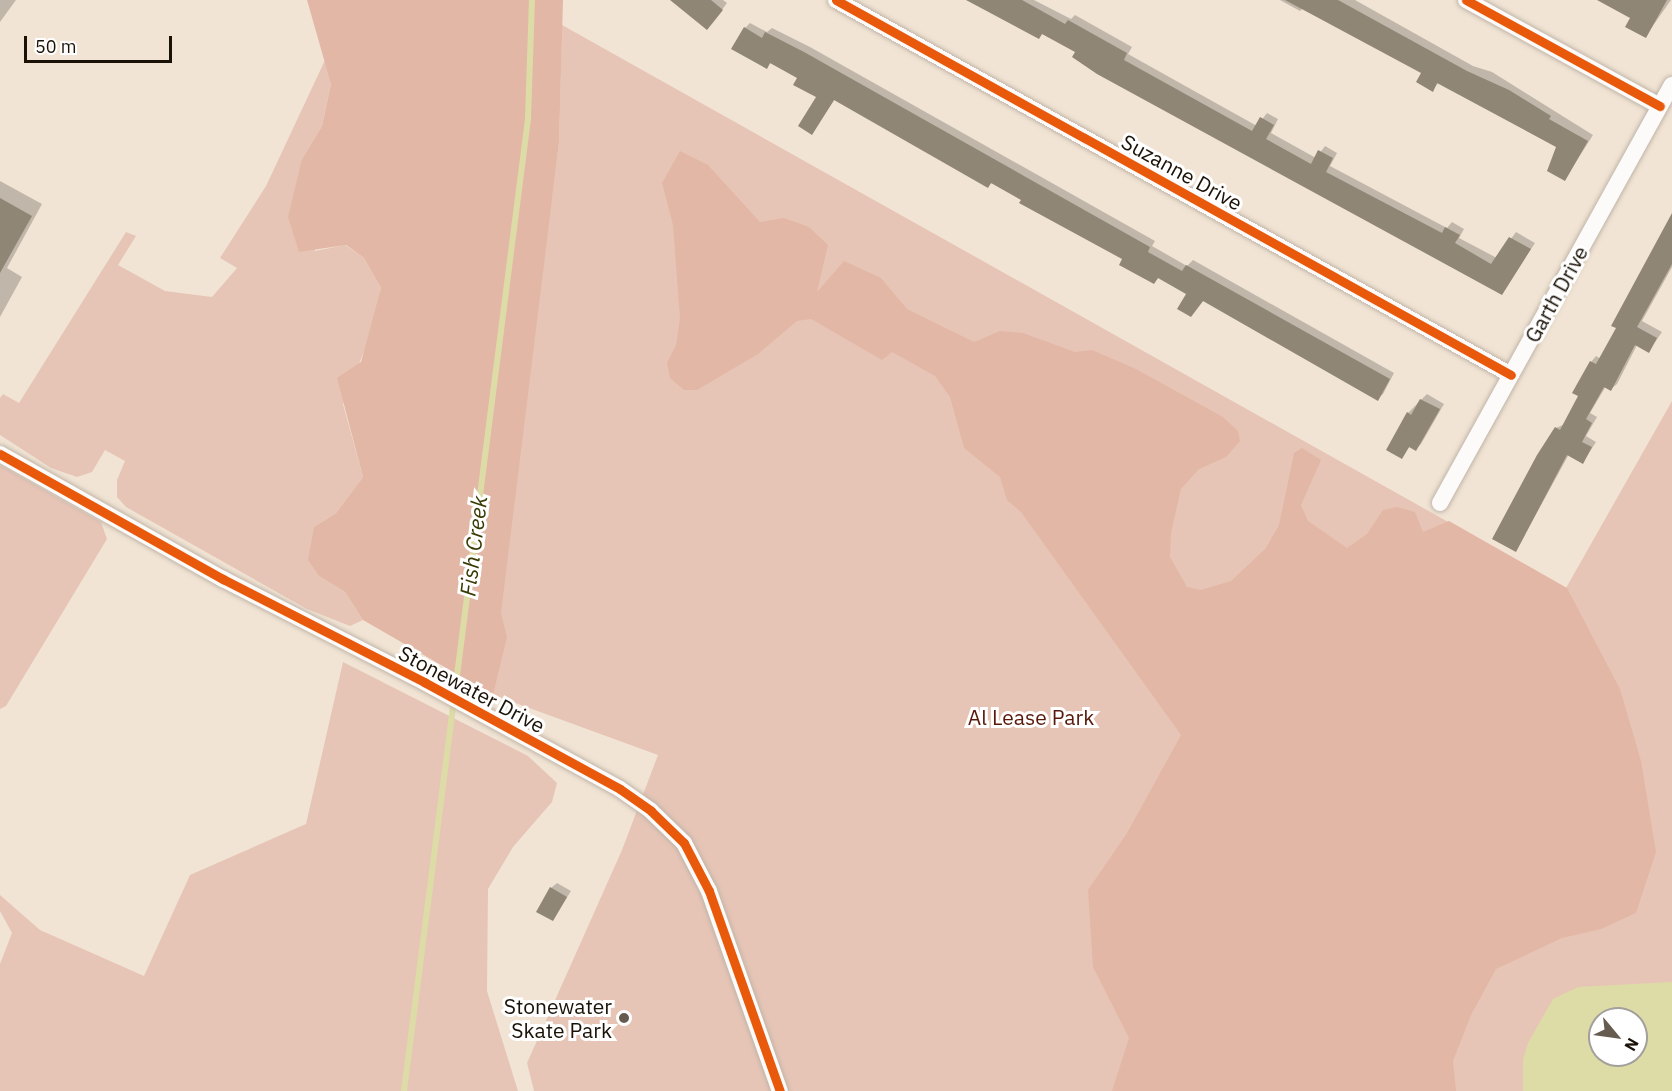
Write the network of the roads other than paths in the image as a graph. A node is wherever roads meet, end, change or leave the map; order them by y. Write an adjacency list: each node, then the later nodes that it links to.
1 (836, 0): 5 (street, Suzanne Drive)
2 (1466, 0): 4 (street)
3 (1672, 85): 4 (street, Garth Drive)
4 (1660, 106): 5 (street, Garth Drive)
5 (1511, 375): 7 (street, Garth Drive)
6 (0, 454): 8 (street, Stonewater Drive)
7 (1440, 502)
8 (780, 1091)

